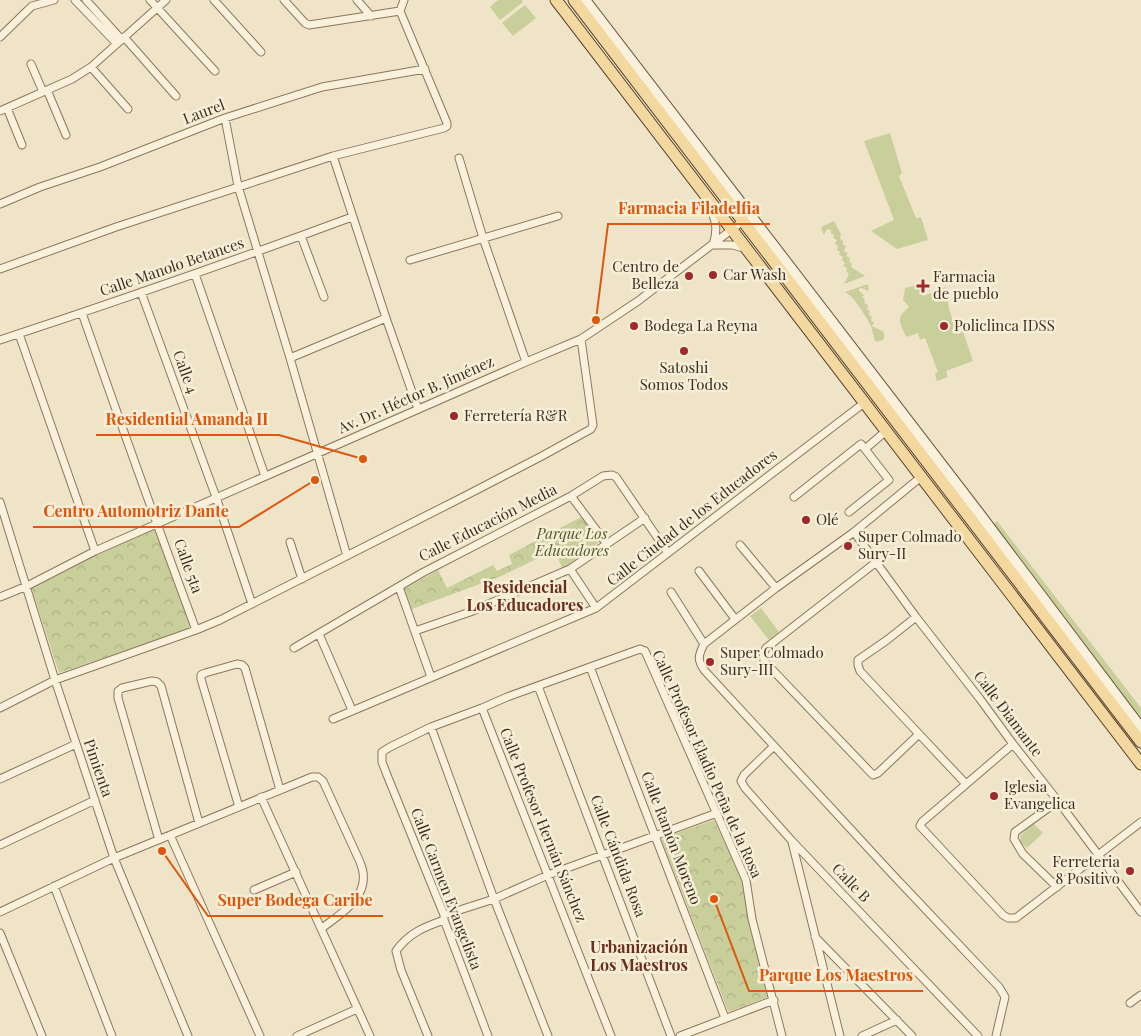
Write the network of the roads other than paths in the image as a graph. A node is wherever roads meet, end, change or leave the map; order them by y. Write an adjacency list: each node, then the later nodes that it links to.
1 (54, 0): 16 (street)
2 (75, 0): 17 (street)
3 (86, 0): 17 (street)
4 (150, 0): 13 (street)
5 (166, 0): 13 (street)
6 (214, 0): 18 (street)
7 (284, 0): 15 (street)
8 (357, 0): 15 (street)
9 (404, 0): 14 (street)
10 (556, 0): 33 (main road)
11 (574, 0): 37 (main road)
12 (585, 0): 104 (street)
13 (157, 8): 17 (street); 22 (street)
14 (400, 11): 15 (street); 21 (street)
15 (370, 16)
16 (1, 34)
17 (121, 40): 20 (street); 24 (street)
18 (261, 52)
19 (32, 64): 23 (street)
20 (91, 67): 23 (street); 25 (street)
21 (425, 69): 27 (street, Laurel); 30 (street)
22 (215, 71)
23 (45, 91): 26 (street); 28 (street)
24 (176, 96)
25 (128, 109)
26 (2, 110): 29 (street)
27 (225, 118): 32 (street); 34 (street, Laurel)
28 (66, 135)
29 (22, 145)
30 (333, 156): 32 (street); 35 (street)
31 (460, 158): 40 (street)
32 (238, 186): 43 (street); 45 (street)
33 (705, 195): 38 (main road); 41 (street)
34 (0, 204)
35 (352, 216): 39 (street, Calle Manolo Betances); 50 (street)
36 (558, 216): 40 (street)
37 (742, 221): 38 (street, Av. Dr. Héctor B. Jiménez); 106 (main road)
38 (732, 230): 41 (street, Av. Dr. Héctor B. Jiménez); 42 (main road)
39 (301, 236): 43 (street, Calle Manolo Betances); 48 (street)
40 (483, 238): 44 (street); 55 (street)
41 (713, 245): 42 (street); 52 (street, Av. Dr. Héctor B. Jiménez)
42 (746, 249): 56 (main road)
43 (257, 252): 46 (street, Calle Manolo Betances); 54 (street)
44 (410, 260)
45 (0, 270)
46 (195, 274): 47 (street, Calle Manolo Betances); 61 (street)
47 (141, 292): 49 (street, Calle Manolo Betances); 64 (street, Calle 4)
48 (324, 296)
49 (82, 313): 51 (street, Calle Manolo Betances); 69 (street, Calle 5ta)
50 (386, 318): 54 (street); 57 (street)
51 (18, 334): 53 (street, Calle Manolo Betances); 74 (street)
52 (581, 339): 55 (street, Av. Dr. Héctor B. Jiménez); 76 (street)
53 (0, 340)
54 (290, 358): 60 (street)
55 (526, 362): 57 (street, Av. Dr. Héctor B. Jiménez)
56 (864, 403): 58 (main road); 75 (street, Calle Ciudad de los Educadores)
57 (418, 409): 60 (street, Av. Dr. Héctor B. Jiménez)
58 (886, 431): 59 (street); 62 (main road)
59 (865, 449): 65 (street); 67 (street)
60 (317, 454): 61 (street, Av. Dr. Héctor B. Jiménez); 76 (street)
61 (265, 476): 64 (street, Av. Dr. Héctor B. Jiménez)
62 (921, 477): 70 (street); 110 (main road)
63 (571, 496): 68 (street, Calle Educación Media); 72 (street); 82 (street, Calle Educación Media)
64 (216, 497): 69 (street, Av. Dr. Héctor B. Jiménez); 86 (street, Calle 4)
65 (794, 497)
66 (0, 502): 81 (street, Pimienta)
67 (849, 512)
68 (645, 518): 72 (street); 75 (street, Calle Educación Media)
69 (158, 523): 74 (street, Av. Dr. Héctor B. Jiménez); 90 (street, Calle 5ta)
70 (854, 532): 77 (street, Calle Diamante); 83 (street)
71 (290, 542): 80 (street)
72 (606, 543): 78 (street)
73 (740, 545): 83 (street)
74 (95, 551): 81 (street, Av. Dr. Héctor B. Jiménez)
75 (668, 554): 87 (street, Calle Ciudad de los Educadores)
76 (347, 556): 80 (street)
77 (875, 562): 88 (street, Calle Diamante); 105 (street)
78 (570, 569): 87 (street); 91 (street)
79 (699, 571): 89 (street)
80 (302, 579): 86 (street)
81 (27, 586): 85 (street, Av. Dr. Héctor B. Jiménez); 97 (street, Pimienta)
82 (399, 587): 91 (street); 92 (street, Calle Educación Media)
83 (776, 588): 89 (street)
84 (671, 592): 93 (street)
85 (0, 597)
86 (252, 604): 90 (street)
87 (596, 608): 96 (street, Calle Ciudad de los Educadores)
88 (916, 617): 105 (street); 108 (street, Calle Diamante)
89 (735, 619): 93 (street)
90 (196, 630): 97 (street)
91 (415, 631): 96 (street)
92 (319, 634): 94 (street, Calle Educación Media); 101 (street)
93 (704, 644): 109 (street)
94 (294, 648)
95 (590, 667): 98 (street); 118 (street, Calle Profesor Eladio Peña de la Rosa); 122 (street, Calle Ramón Moreno)
96 (431, 677): 101 (street, Calle Ciudad de los Educadores)
97 (55, 680): 99 (street); 107 (street, Pimienta)
98 (538, 686): 100 (street); 126 (street, Calle Cándida Rosa)
99 (0, 708)
100 (482, 708): 103 (street); 130 (street, Calle Profesor Hernán Sánchez)
101 (352, 710): 102 (street, Calle Ciudad de los Educadores)
102 (333, 719)
103 (431, 727): 134 (street); 137 (street, Calle Carmen Evangelista)
104 (1141, 728)
105 (919, 734): 112 (street)
106 (1141, 742)
107 (76, 744): 111 (street); 115 (street, Pimienta)
108 (1013, 744): 112 (street); 116 (street, Calle Diamante)
109 (774, 746): 124 (street, Calle B); 164 (street)
110 (1141, 764)
111 (0, 779)
112 (966, 784): 132 (street)
113 (280, 790): 114 (street); 117 (street); 138 (street)
114 (262, 798): 117 (street); 129 (street)
115 (95, 800): 125 (street); 128 (street, Pimienta)
116 (1058, 801): 127 (street, Calle Diamante); 132 (street)
117 (239, 807): 120 (street)
118 (717, 812): 122 (street); 142 (street, Calle Profesor Eladio Peña de la Rosa)
119 (1141, 822): 127 (street)
120 (199, 823): 121 (street); 123 (street)
121 (170, 835): 123 (street); 150 (street)
122 (656, 835): 126 (street); 145 (street, Calle Ramón Moreno)
123 (159, 840): 128 (street)
124 (792, 841): 140 (street); 163 (street, Calle B)
125 (0, 844)
126 (603, 854): 130 (street); 157 (street, Calle Cándida Rosa)
127 (1099, 854): 132 (street); 136 (street, Calle Diamante)
128 (114, 858): 131 (street); 149 (street, Pimienta)
129 (296, 872): 133 (street); 138 (street)
130 (548, 875): 134 (street); 156 (street, Calle Profesor Hernán Sánchez)
131 (54, 886): 135 (street); 148 (street)
132 (1057, 887)
133 (254, 890)
134 (494, 899): 137 (street); 155 (street)
135 (0, 912)
136 (1141, 912)
137 (444, 918): 153 (street); 154 (street, Calle Carmen Evangelista)
138 (322, 928): 144 (street)
139 (0, 933): 147 (street)
140 (815, 936): 146 (street); 160 (street)
141 (1141, 996): 143 (street)
142 (774, 1000): 145 (street); 159 (street, Calle Profesor Eladio Peña de la Rosa)
143 (1130, 1003)
144 (357, 1009): 151 (street); 152 (street)
145 (725, 1018): 158 (street)
146 (897, 1020): 161 (street); 162 (street)
147 (42, 1036)
148 (112, 1036)
149 (188, 1036)
150 (260, 1036)
151 (297, 1036)
152 (370, 1036)
153 (428, 1036)
154 (488, 1036)
155 (548, 1036)
156 (611, 1036)
157 (672, 1036)
158 (680, 1036)
159 (782, 1036)
160 (840, 1036)
161 (862, 1036)
162 (912, 1036)
163 (978, 1036)
164 (996, 1036)

